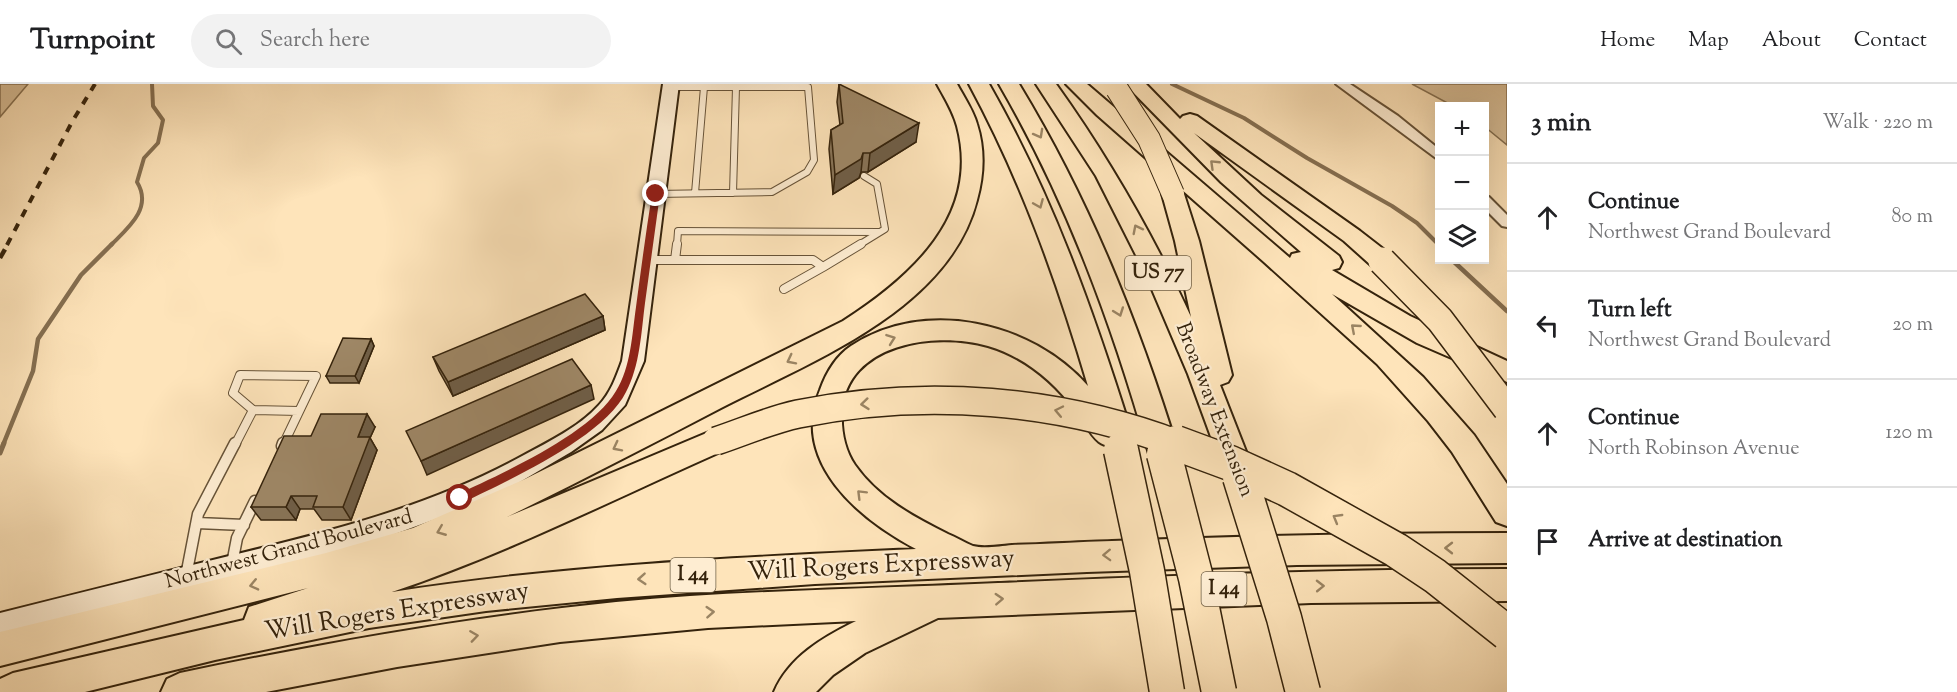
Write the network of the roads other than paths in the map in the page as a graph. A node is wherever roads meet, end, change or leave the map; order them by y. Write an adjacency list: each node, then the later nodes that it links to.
1 (1009, 84): 50 (highway, US 77, one-way to 50, bridge)
2 (1046, 84): 31 (highway, Broadway Extension / US 77, one-way to 2)
3 (1076, 84): 33 (highway, one-way to 3)
4 (1090, 84): 25 (highway)
5 (1342, 84): 12 (street)
6 (671, 85): 8 (lane); 16 (street, Northwest Grand Boulevard)
7 (1125, 85): 24 (highway, one-way to 7); 26 (highway, bridge); 31 (highway, bridge)
8 (704, 87): 9 (lane); 14 (lane)
9 (736, 87): 15 (lane); 15 (lane)
10 (947, 87): 44 (highway, one-way to 44)
11 (980, 88): 29 (highway, one-way to 29)
12 (1439, 156)
13 (864, 176): 19 (lane)
14 (695, 193): 15 (lane); 16 (lane)
15 (733, 193)
16 (656, 194): 20 (street, Northwest Grand Boulevard)
17 (1489, 204): 18 (street)
18 (1507, 223)
19 (879, 232): 21 (lane); 22 (lane)
20 (647, 260): 21 (lane); 38 (street, Northwest Grand Boulevard)
21 (675, 260): 22 (lane)
22 (823, 267): 23 (lane)
23 (784, 289)
24 (1507, 355)
25 (1507, 372)
26 (1507, 409)
27 (253, 410): 28 (lane); 28 (lane); 34 (lane)
28 (299, 411): 30 (lane)
29 (1121, 450): 37 (highway, one-way to 29); 49 (highway, bridge)
30 (279, 453)
31 (1240, 477): 51 (highway, Broadway Extension / US 77, bridge)
32 (259, 494): 35 (lane)
33 (1507, 512)
34 (196, 523): 35 (lane); 39 (lane)
35 (243, 525): 38 (lane)
36 (1507, 548): 37 (highway, Will Rogers Expressway / I 44, one-way to 37)
37 (973, 561): 45 (highway, Will Rogers Expressway / I 44, one-way to 45)
38 (231, 568): 39 (street, Northwest Grand Boulevard)
39 (185, 579): 42 (street, Northwest Grand Boulevard)
40 (1507, 585): 41 (highway, Will Rogers Expressway / I 44, one-way to 40)
41 (941, 602): 47 (highway, Will Rogers Expressway / I 44, one-way to 41); 48 (highway)
42 (0, 626)
43 (1507, 633): 45 (highway, one-way to 45, bridge)
44 (0, 649)
45 (122, 664): 46 (highway, Will Rogers Expressway / I 44)
46 (13, 692)
47 (180, 692)
48 (793, 692)
49 (1167, 692)
50 (1219, 692)
51 (1304, 692)

